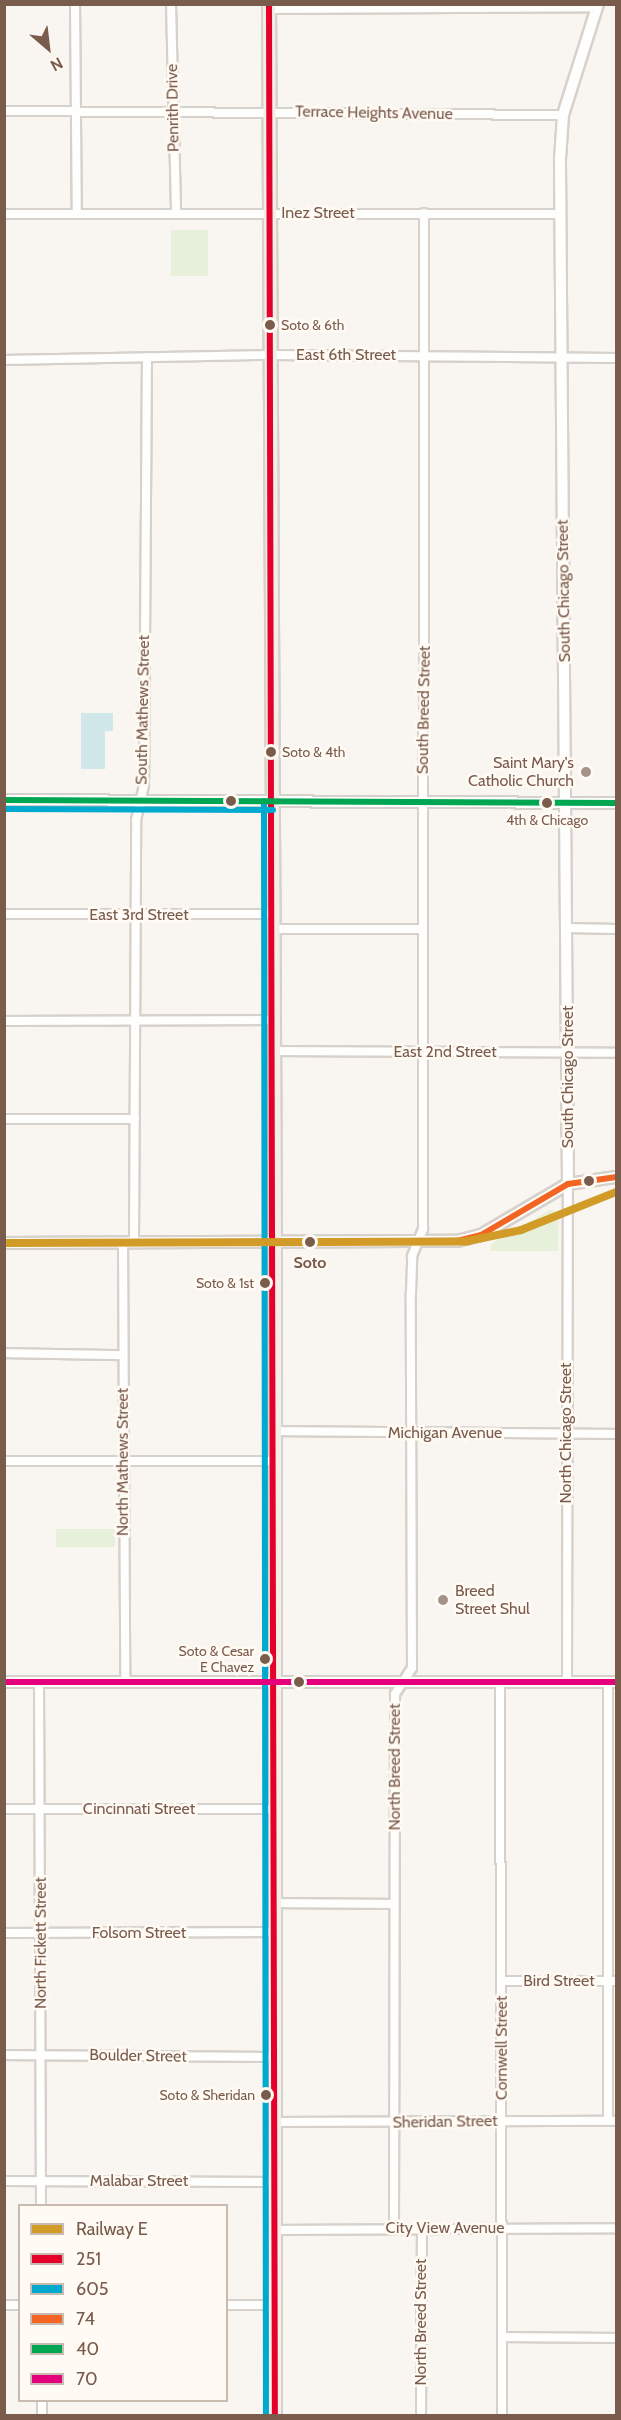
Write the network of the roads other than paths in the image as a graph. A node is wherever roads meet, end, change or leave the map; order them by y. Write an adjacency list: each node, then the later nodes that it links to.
1 (75, 4): 6 (street)
2 (171, 4): 7 (street, Penrith Drive)
3 (598, 6): 4 (street); 9 (street, South Chicago Street)
4 (269, 7): 8 (main road)
5 (4, 111): 6 (street, Terrace Heights Avenue)
6 (76, 111): 7 (street, Terrace Heights Avenue); 12 (street)
7 (172, 112): 8 (street, Terrace Heights Avenue); 10 (street, Penrith Drive)
8 (270, 112): 9 (street, Terrace Heights Avenue); 11 (main road)
9 (563, 115): 15 (street, South Chicago Street)
10 (176, 212): 11 (street, Inez Street); 12 (street, Inez Street)
11 (270, 212): 13 (street, Inez Street); 16 (main road)
12 (76, 213): 14 (street, Inez Street)
13 (424, 213): 15 (street, Inez Street); 17 (street, South Breed Street)
14 (4, 214)
15 (560, 214): 19 (street, South Chicago Street)
16 (271, 355): 17 (street, East 6th Street); 18 (street, East 6th Street); 24 (main road)
17 (425, 356): 19 (street, East 6th Street); 25 (street, South Breed Street)
18 (147, 357): 21 (street, East 6th Street); 23 (street, South Mathews Street)
19 (561, 357): 20 (street, East 6th Street); 26 (street, South Chicago Street)
20 (616, 358)
21 (4, 360)
22 (4, 800): 23 (street)
23 (140, 801): 24 (street); 30 (street, South Mathews Street)
24 (273, 801): 25 (street); 29 (main road)
25 (423, 802): 26 (street); 33 (street, South Breed Street)
26 (567, 803): 27 (street); 31 (street, South Chicago Street)
27 (616, 803)
28 (4, 914): 30 (street, East 3rd Street)
29 (274, 914): 30 (street, East 3rd Street); 32 (main road)
30 (136, 916): 37 (street, South Mathews Street)
31 (568, 928): 34 (street); 40 (street, South Chicago Street)
32 (274, 929): 33 (street); 35 (main road)
33 (423, 929): 39 (street, South Breed Street)
34 (616, 929)
35 (274, 1020): 37 (street); 38 (main road)
36 (4, 1021): 37 (street)
37 (135, 1021): 43 (street, South Mathews Street)
38 (274, 1051): 39 (street, East 2nd Street); 48 (main road)
39 (425, 1052): 40 (street, East 2nd Street); 46 (street, South Breed Street)
40 (567, 1052): 41 (street, East 2nd Street); 45 (street, South Chicago Street)
41 (616, 1053)
42 (4, 1119): 43 (street)
43 (135, 1119): 47 (street, South Mathews Street)
44 (616, 1178): 45 (street)
45 (568, 1184): 46 (street); 54 (street, North Chicago Street)
46 (418, 1241): 48 (street); 53 (street, North Breed Street)
47 (129, 1242): 48 (street); 49 (street); 51 (street, North Mathews Street)
48 (275, 1242): 52 (main road)
49 (4, 1243)
50 (4, 1353): 51 (street)
51 (122, 1355): 57 (street, North Mathews Street)
52 (274, 1431): 53 (street, Michigan Avenue); 58 (main road)
53 (411, 1434): 54 (street, Michigan Avenue); 61 (street, North Breed Street)
54 (566, 1434): 55 (street, Michigan Avenue); 63 (street, North Chicago Street)
55 (616, 1434)
56 (4, 1461): 57 (street)
57 (124, 1461): 58 (street); 60 (street, North Mathews Street)
58 (274, 1461): 59 (main road)
59 (274, 1680): 60 (street); 61 (street); 69 (main road)
60 (124, 1681): 65 (street)
61 (405, 1681): 62 (street); 71 (street, North Breed Street)
62 (500, 1681): 63 (street); 75 (street, Cornwell Street)
63 (567, 1681): 66 (street)
64 (4, 1682): 65 (street)
65 (39, 1682): 68 (street, North Fickett Street)
66 (612, 1682): 76 (street)
67 (4, 1809): 68 (street, Cincinnati Street)
68 (40, 1809): 69 (street, Cincinnati Street); 74 (street, North Fickett Street)
69 (273, 1809): 70 (main road)
70 (273, 1903): 71 (street); 72 (main road)
71 (394, 1904): 83 (street, North Breed Street)
72 (273, 1932): 74 (street, Folsom Street); 79 (main road)
73 (4, 1933): 74 (street, Folsom Street)
74 (42, 1934): 77 (street, North Fickett Street)
75 (502, 1981): 76 (street, Bird Street); 80 (street, Cornwell Street)
76 (612, 1981): 81 (street)
77 (42, 2054): 78 (street, Boulder Street); 79 (street, Boulder Street); 85 (street, North Fickett Street)
78 (4, 2055)
79 (272, 2057): 82 (main road)
80 (503, 2121): 81 (street, Sheridan Street); 83 (street, Sheridan Street); 89 (street, Cornwell Street)
81 (612, 2121)
82 (274, 2122): 83 (street, Sheridan Street); 86 (main road)
83 (394, 2122): 88 (street, North Breed Street)
84 (4, 2181): 85 (street, Malabar Street)
85 (41, 2182): 86 (street, Malabar Street); 87 (street, North Fickett Street)
86 (274, 2182): 92 (main road)
87 (41, 2204)
88 (394, 2227): 91 (street, City View Avenue); 92 (street, City View Avenue)
89 (502, 2228): 90 (street, City View Avenue); 91 (street, City View Avenue); 95 (street, Cornwell Street)
90 (616, 2228)
91 (422, 2229): 98 (street, North Breed Street)
92 (274, 2230): 94 (main road)
93 (228, 2305): 94 (street)
94 (275, 2305): 97 (main road)
95 (502, 2337): 96 (street); 99 (street, Cornwell Street)
96 (616, 2338)
97 (275, 2415)
98 (421, 2415)
99 (502, 2415)

